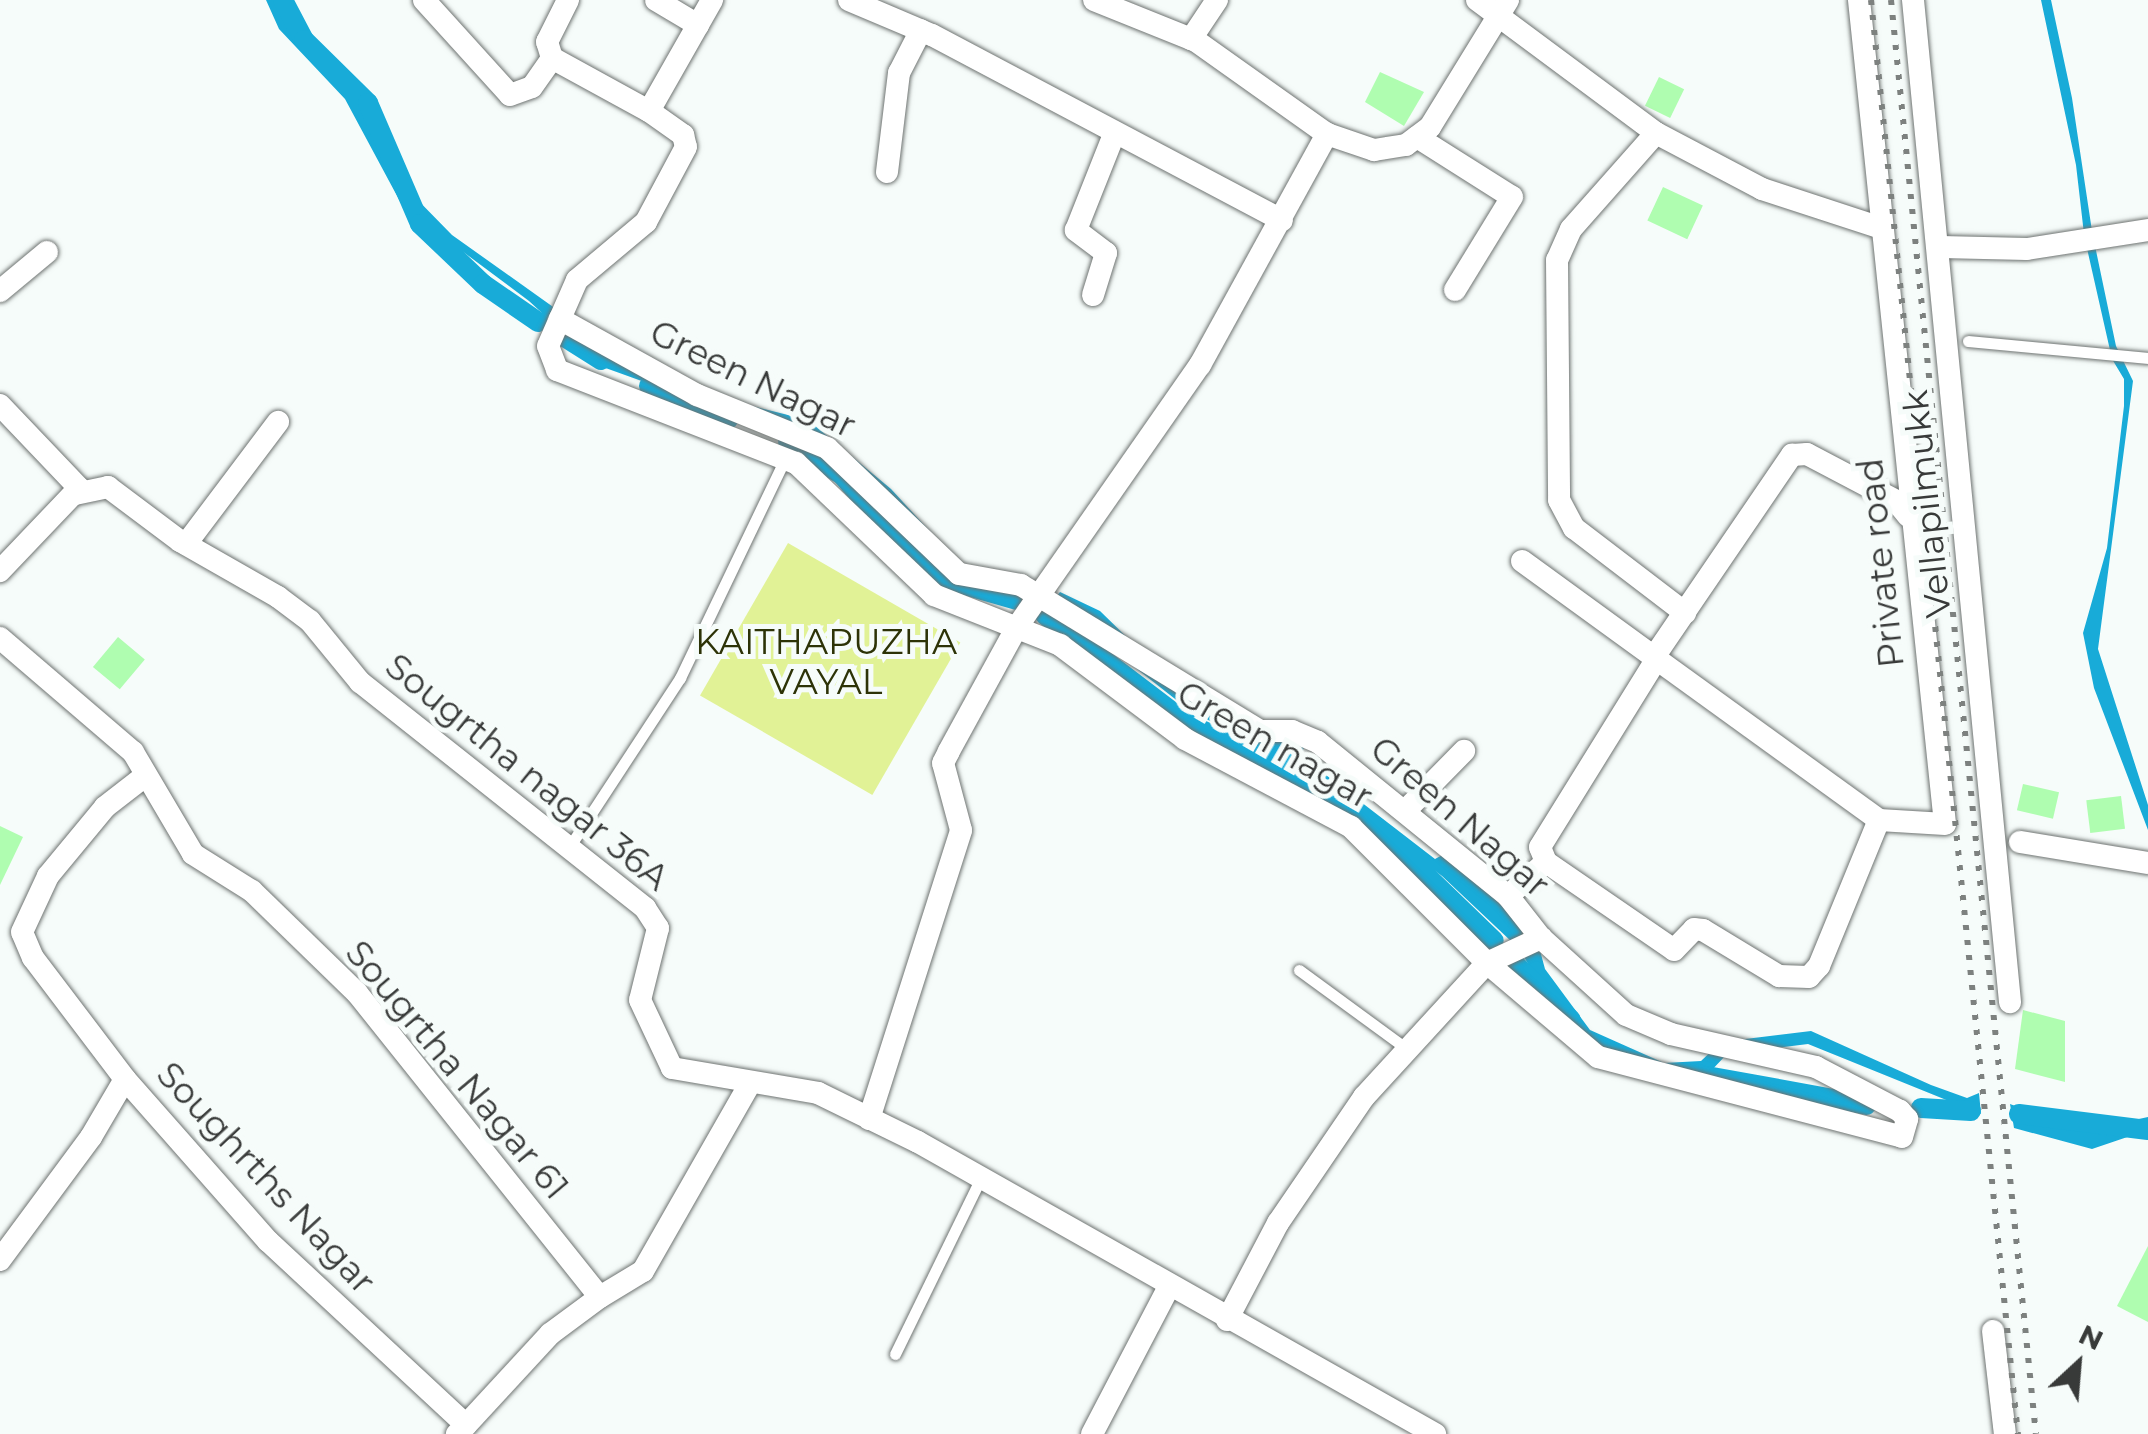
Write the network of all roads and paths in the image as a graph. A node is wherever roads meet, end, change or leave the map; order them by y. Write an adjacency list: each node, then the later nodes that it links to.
1 (424, 0): 15 (street)
2 (568, 0): 15 (street)
3 (656, 0): 12 (street)
4 (712, 0): 12 (street)
5 (848, 0): 13 (street)
6 (1094, 0): 14 (street)
7 (1218, 0): 14 (street)
8 (1478, 0): 11 (street)
9 (1859, 0): 23 (street, Private road)
10 (1913, 0): 25 (street, Vellapilmukk)
11 (1504, 8): 18 (street); 20 (street)
12 (698, 25): 16 (street)
13 (921, 30): 17 (street); 21 (street)
14 (1191, 39): 19 (street)
15 (552, 58): 16 (street, Green nagar)
16 (649, 111): 30 (street, Green nagar)
17 (1116, 132): 22 (street); 29 (street)
18 (1656, 133): 23 (street); 42 (street)
19 (1327, 134): 20 (street); 22 (street)
20 (1417, 137): 28 (street)
21 (887, 172)
22 (1282, 220): 41 (street)
23 (1881, 228): 37 (street, Private road)
24 (2148, 230): 25 (street)
25 (1940, 247): 58 (street, Vellapilmukk)
26 (47, 252): 27 (street)
27 (0, 290)
28 (1455, 290)
29 (1094, 295)
30 (560, 319): 35 (street, Green nagar); 41 (street, Green Nagar)
31 (1968, 341): 32 (lane)
32 (2148, 358)
33 (0, 405): 36 (street)
34 (278, 422): 38 (street)
35 (789, 451): 43 (street, Green nagar); 51 (lane)
36 (80, 488): 38 (street, Sougrtha nagar 36A); 40 (street)
37 (1908, 516): 42 (street); 49 (street, Private road)
38 (186, 544): 51 (street, Sougrtha nagar 36A)
39 (1522, 561): 45 (street)
40 (0, 571)
41 (1040, 594): 43 (street); 48 (street, Green Nagar)
42 (1685, 613): 45 (street)
43 (1017, 627): 56 (street, Green nagar); 62 (street)
44 (0, 638): 47 (street, Sougrtha Nagar 61)
45 (1654, 660): 49 (street); 52 (street)
46 (1464, 751): 48 (street)
47 (145, 776): 60 (street); 66 (street, Sougrtha Nagar 61)
48 (1406, 810): 54 (street, Green Nagar)
49 (1879, 820): 52 (street)
50 (2020, 842): 53 (street)
51 (570, 846): 61 (street, Sougrtha nagar 36A)
52 (1546, 862): 54 (street)
53 (2148, 863)
54 (1508, 896): 55 (street, Green Nagar)
55 (1541, 938): 56 (street); 56 (street, Green nagar)
56 (1487, 963): 59 (street)
57 (1299, 970): 59 (lane)
58 (2010, 1002)
59 (1407, 1049): 67 (street)
60 (125, 1079): 64 (street, Soughrths Nagar); 70 (street, Soughrths Nagar)
61 (749, 1085): 62 (street, Sougrtha nagar 36A); 66 (street)
62 (869, 1118): 63 (street, Sougrtha nagar 36A)
63 (981, 1178): 65 (street, Sougrtha nagar 36A); 69 (lane)
64 (0, 1260)
65 (1170, 1286): 67 (street, Sougrtha nagar 36A); 71 (street)
66 (600, 1297): 70 (street)
67 (1227, 1320): 72 (street, Sougrtha nagar 36A)
68 (1992, 1331): 73 (street)
69 (896, 1354)
70 (462, 1430)
71 (1092, 1434)
72 (1434, 1434)
73 (2005, 1434)

